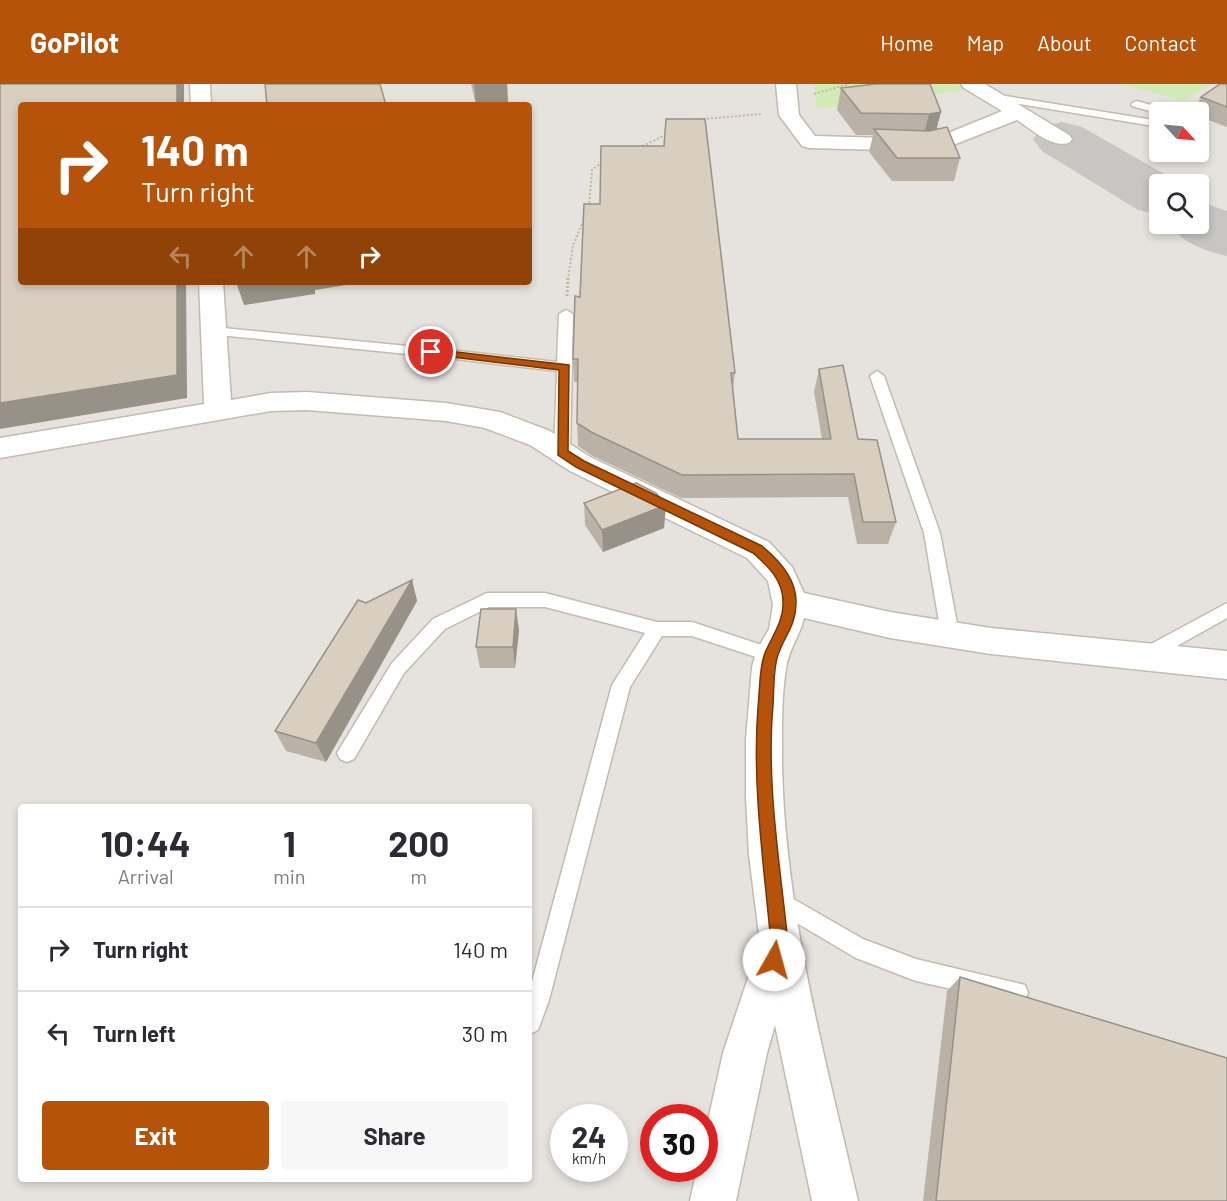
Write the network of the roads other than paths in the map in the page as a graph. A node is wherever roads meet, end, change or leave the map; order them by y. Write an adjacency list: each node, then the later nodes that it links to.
1 (200, 84): 5 (street)
2 (971, 84): 3 (street)
3 (993, 97): 8 (street); 9 (lane)
4 (788, 100): 8 (street)
5 (201, 102)
6 (1136, 104): 7 (lane)
7 (1149, 107)
8 (1019, 112): 10 (street)
9 (1149, 122)
10 (1062, 139)
11 (211, 285): 13 (street)
12 (566, 314): 16 (lane)
13 (214, 331): 14 (lane); 18 (street)
14 (407, 350)
15 (431, 352): 16 (lane)
16 (565, 367): 20 (lane)
17 (877, 376): 24 (lane)
18 (218, 411): 19 (street); 20 (street)
19 (0, 448)
20 (562, 452): 21 (street)
21 (790, 602): 24 (street); 25 (street)
22 (1227, 610): 26 (lane)
23 (657, 630): 25 (lane); 28 (lane); 32 (lane)
24 (950, 634): 26 (street)
25 (771, 655): 29 (street)
26 (1146, 655): 27 (street)
27 (1227, 665)
28 (347, 753)
29 (775, 898): 30 (street); 31 (lane)
30 (779, 943): 33 (street); 34 (street)
31 (1017, 993)
32 (532, 1016)
33 (713, 1201)
34 (835, 1201)

